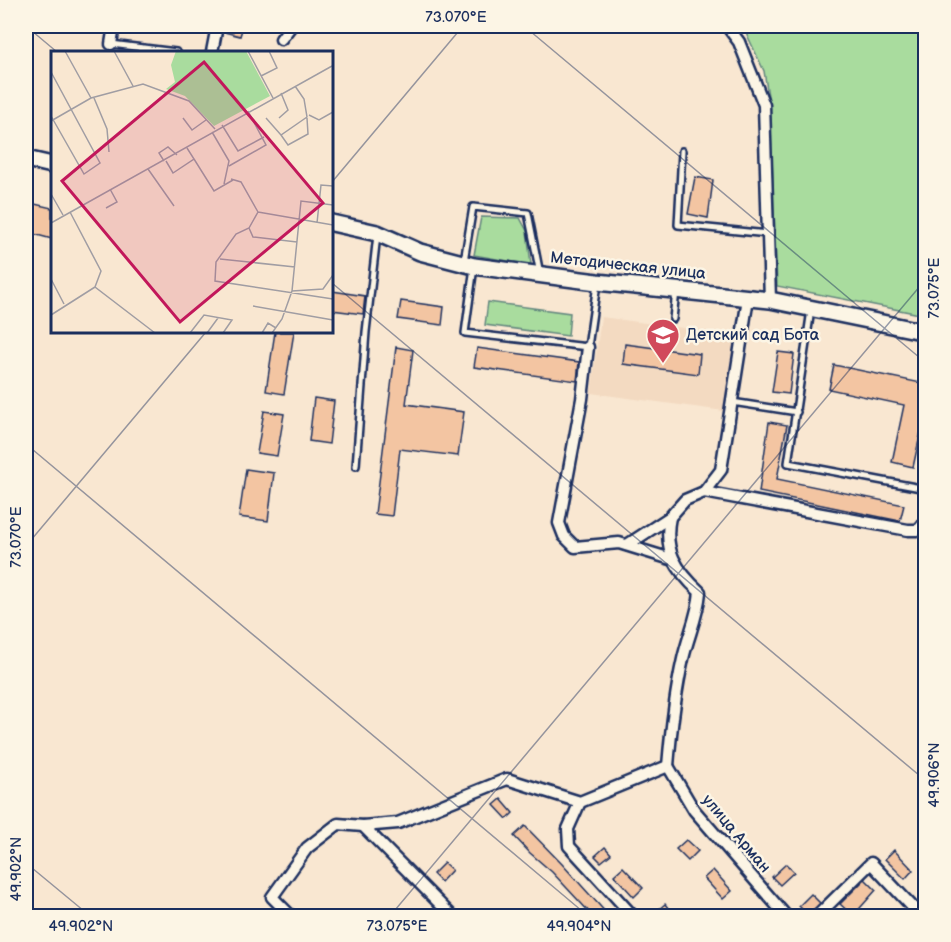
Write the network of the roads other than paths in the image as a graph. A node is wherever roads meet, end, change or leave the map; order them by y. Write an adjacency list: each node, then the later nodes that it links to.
1 (114, 26): 6 (street)
2 (217, 26): 8 (street)
3 (291, 26): 5 (street)
4 (727, 26): 14 (street)
5 (281, 39)
6 (111, 44): 7 (lane)
7 (168, 51)
8 (212, 51)
9 (682, 151): 14 (lane)
10 (26, 159): 11 (main road)
11 (51, 165)
12 (333, 223): 13 (main road, Методическая улица)
13 (377, 233): 15 (main road, Методическая улица); 27 (lane)
14 (768, 234): 20 (street)
15 (469, 264): 16 (main road, Методическая улица); 16 (lane); 24 (lane)
16 (540, 275): 17 (main road, Методическая улица)
17 (597, 282): 18 (main road, Методическая улица); 24 (lane)
18 (677, 289): 19 (main road, Методическая улица); 22 (lane)
19 (748, 298): 20 (main road, Методическая улица); 25 (street)
20 (771, 300): 21 (main road, Методическая улица)
21 (811, 308): 23 (main road, Методическая улица); 26 (lane)
22 (673, 319)
23 (926, 332)
24 (588, 347): 32 (street)
25 (732, 402): 26 (lane); 29 (street)
26 (797, 412): 28 (lane)
27 (356, 466)
28 (926, 489)
29 (704, 492): 30 (street); 31 (street)
30 (670, 517): 32 (street); 33 (street)
31 (926, 521)
32 (627, 545): 33 (street)
33 (671, 559): 34 (street)
34 (668, 766): 35 (street); 40 (street, улица Арман)
35 (580, 802): 36 (street); 39 (street)
36 (363, 826): 37 (street); 38 (street)
37 (291, 916)
38 (452, 916)
39 (633, 916)
40 (786, 916)
41 (817, 916): 42 (street)
42 (921, 916)

